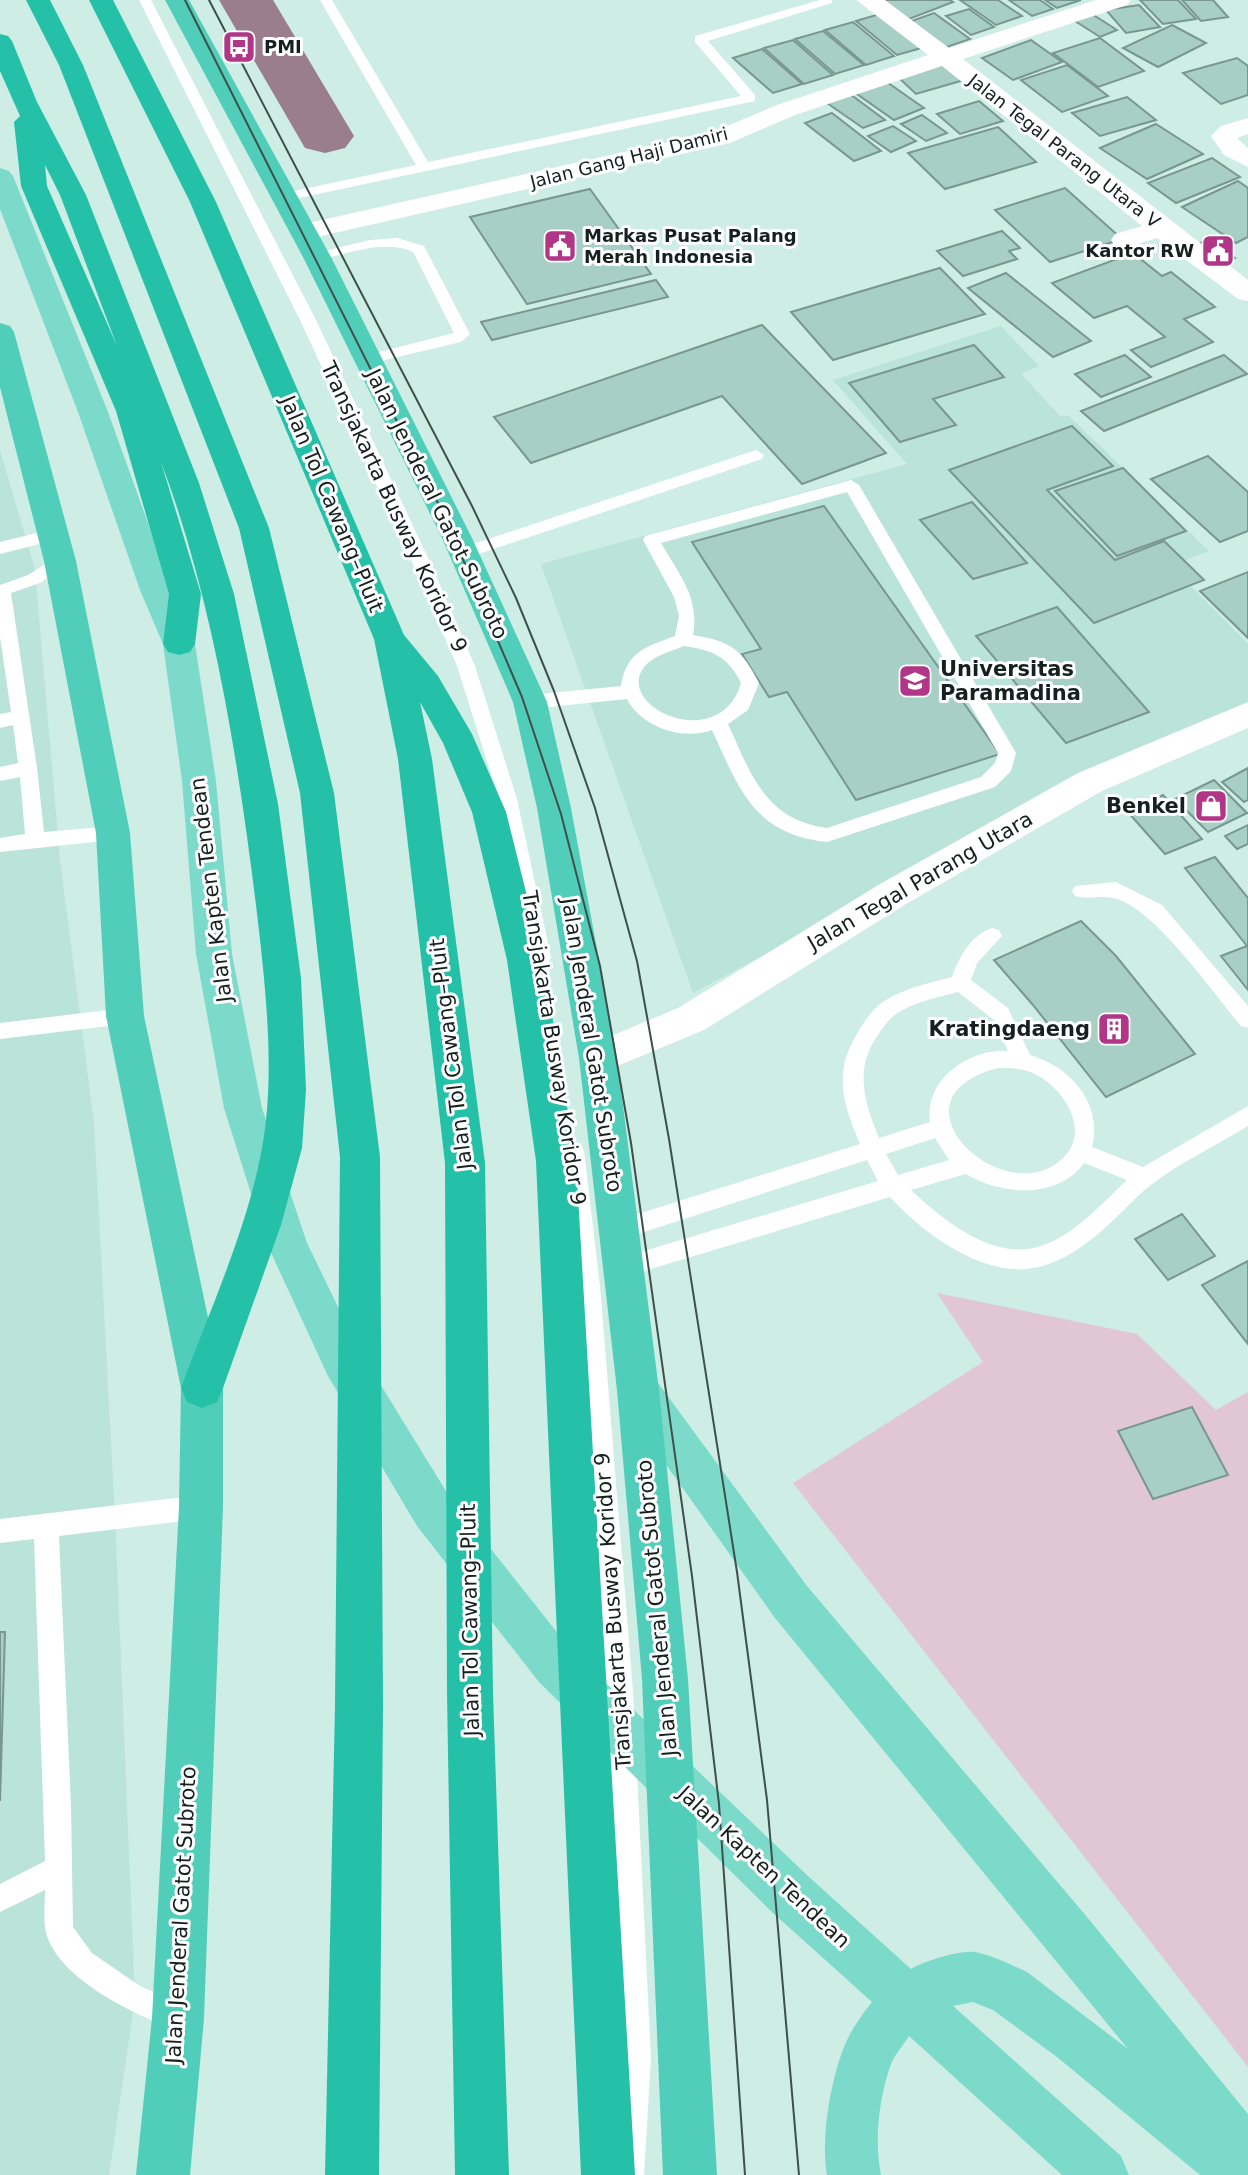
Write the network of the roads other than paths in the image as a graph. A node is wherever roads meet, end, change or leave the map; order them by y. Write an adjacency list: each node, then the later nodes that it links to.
1 (38, 0): 68 (highway)
2 (101, 0): 28 (highway, Jalan Tol Cawang–Pluit)
3 (145, 0): 71 (lane, Transjakarta Busway Koridor 9)
4 (177, 0): 16 (highway, Jalan Jenderal Gatot Subroto)
5 (326, 0): 14 (lane)
6 (826, 0): 14 (lane)
7 (868, 0): 10 (street, Jalan Tegal Parang Utara V)
8 (1119, 0): 10 (street, Jalan Gang Haji Damiri)
9 (0, 41): 11 (highway)
10 (948, 58): 17 (street, Jalan Tegal Parang Utara V); 19 (street, Jalan Gang Haji Damiri)
11 (25, 102): 30 (highway); 58 (highway)
12 (1248, 126): 13 (street)
13 (1248, 159)
14 (424, 167): 16 (lane)
15 (0, 176): 30 (main road)
16 (285, 197): 19 (highway, Jalan Jenderal Gatot Subroto)
17 (1161, 228): 18 (street); 20 (street, Jalan Tegal Parang Utara V)
18 (1124, 240)
19 (311, 244): 22 (highway, Jalan Jenderal Gatot Subroto); 22 (lane)
20 (1248, 293)
21 (0, 332): 25 (highway, Jalan Jenderal Gatot Subroto)
22 (368, 359): 26 (highway, Jalan Jenderal Gatot Subroto)
23 (756, 456): 26 (lane)
24 (0, 548): 25 (lane)
25 (57, 548): 27 (lane); 39 (highway, Jalan Jenderal Gatot Subroto)
26 (464, 553): 32 (highway, Jalan Jenderal Gatot Subroto)
27 (1, 591): 34 (lane)
28 (390, 639): 69 (highway, Jalan Tol Cawang–Pluit); 70 (highway)
29 (683, 640): 31 (lane); 36 (lane); 36 (lane)
30 (180, 655): 74 (main road, Jalan Kapten Tendean)
31 (631, 692): 32 (lane); 36 (lane)
32 (530, 702): 48 (highway, Jalan Jenderal Gatot Subroto)
33 (1248, 714): 48 (street, Jalan Tegal Parang Utara)
34 (21, 716): 35 (lane); 37 (lane)
35 (0, 721)
36 (718, 723)
37 (28, 768): 38 (lane); 40 (lane)
38 (0, 774)
39 (113, 833): 40 (lane); 45 (highway, Jalan Jenderal Gatot Subroto)
40 (35, 839): 41 (lane)
41 (0, 845)
42 (1082, 891): 46 (lane)
43 (992, 936): 44 (lane)
44 (960, 984): 49 (lane); 52 (lane)
45 (125, 1016): 47 (lane); 58 (highway, Jalan Jenderal Gatot Subroto)
46 (1248, 1020)
47 (0, 1031)
48 (598, 1058): 57 (highway, Jalan Jenderal Gatot Subroto)
49 (1022, 1060): 51 (lane); 53 (lane)
50 (1248, 1115): 55 (lane)
51 (941, 1127): 52 (lane); 54 (lane)
52 (871, 1149): 56 (lane); 57 (lane)
53 (1080, 1152): 54 (lane); 55 (lane)
54 (967, 1164): 56 (lane)
55 (1145, 1177): 56 (lane)
56 (892, 1184): 57 (lane)
57 (622, 1248): 59 (highway, Jalan Jenderal Gatot Subroto)
58 (202, 1388): 60 (highway, Jalan Jenderal Gatot Subroto)
59 (638, 1390): 66 (main road); 72 (highway, Jalan Jenderal Gatot Subroto)
60 (201, 1507): 61 (lane); 65 (highway, Jalan Jenderal Gatot Subroto)
61 (46, 1526): 62 (lane); 63 (lane)
62 (0, 1531)
63 (60, 1868): 64 (lane); 65 (lane)
64 (0, 1898)
65 (178, 2018): 67 (highway, Jalan Jenderal Gatot Subroto)
66 (1248, 2156)
67 (163, 2175)
68 (352, 2175)
69 (482, 2175)
70 (608, 2175)
71 (629, 2175)
72 (690, 2175)
73 (854, 2175): 75 (main road)
74 (1102, 2175)
75 (1242, 2175)

